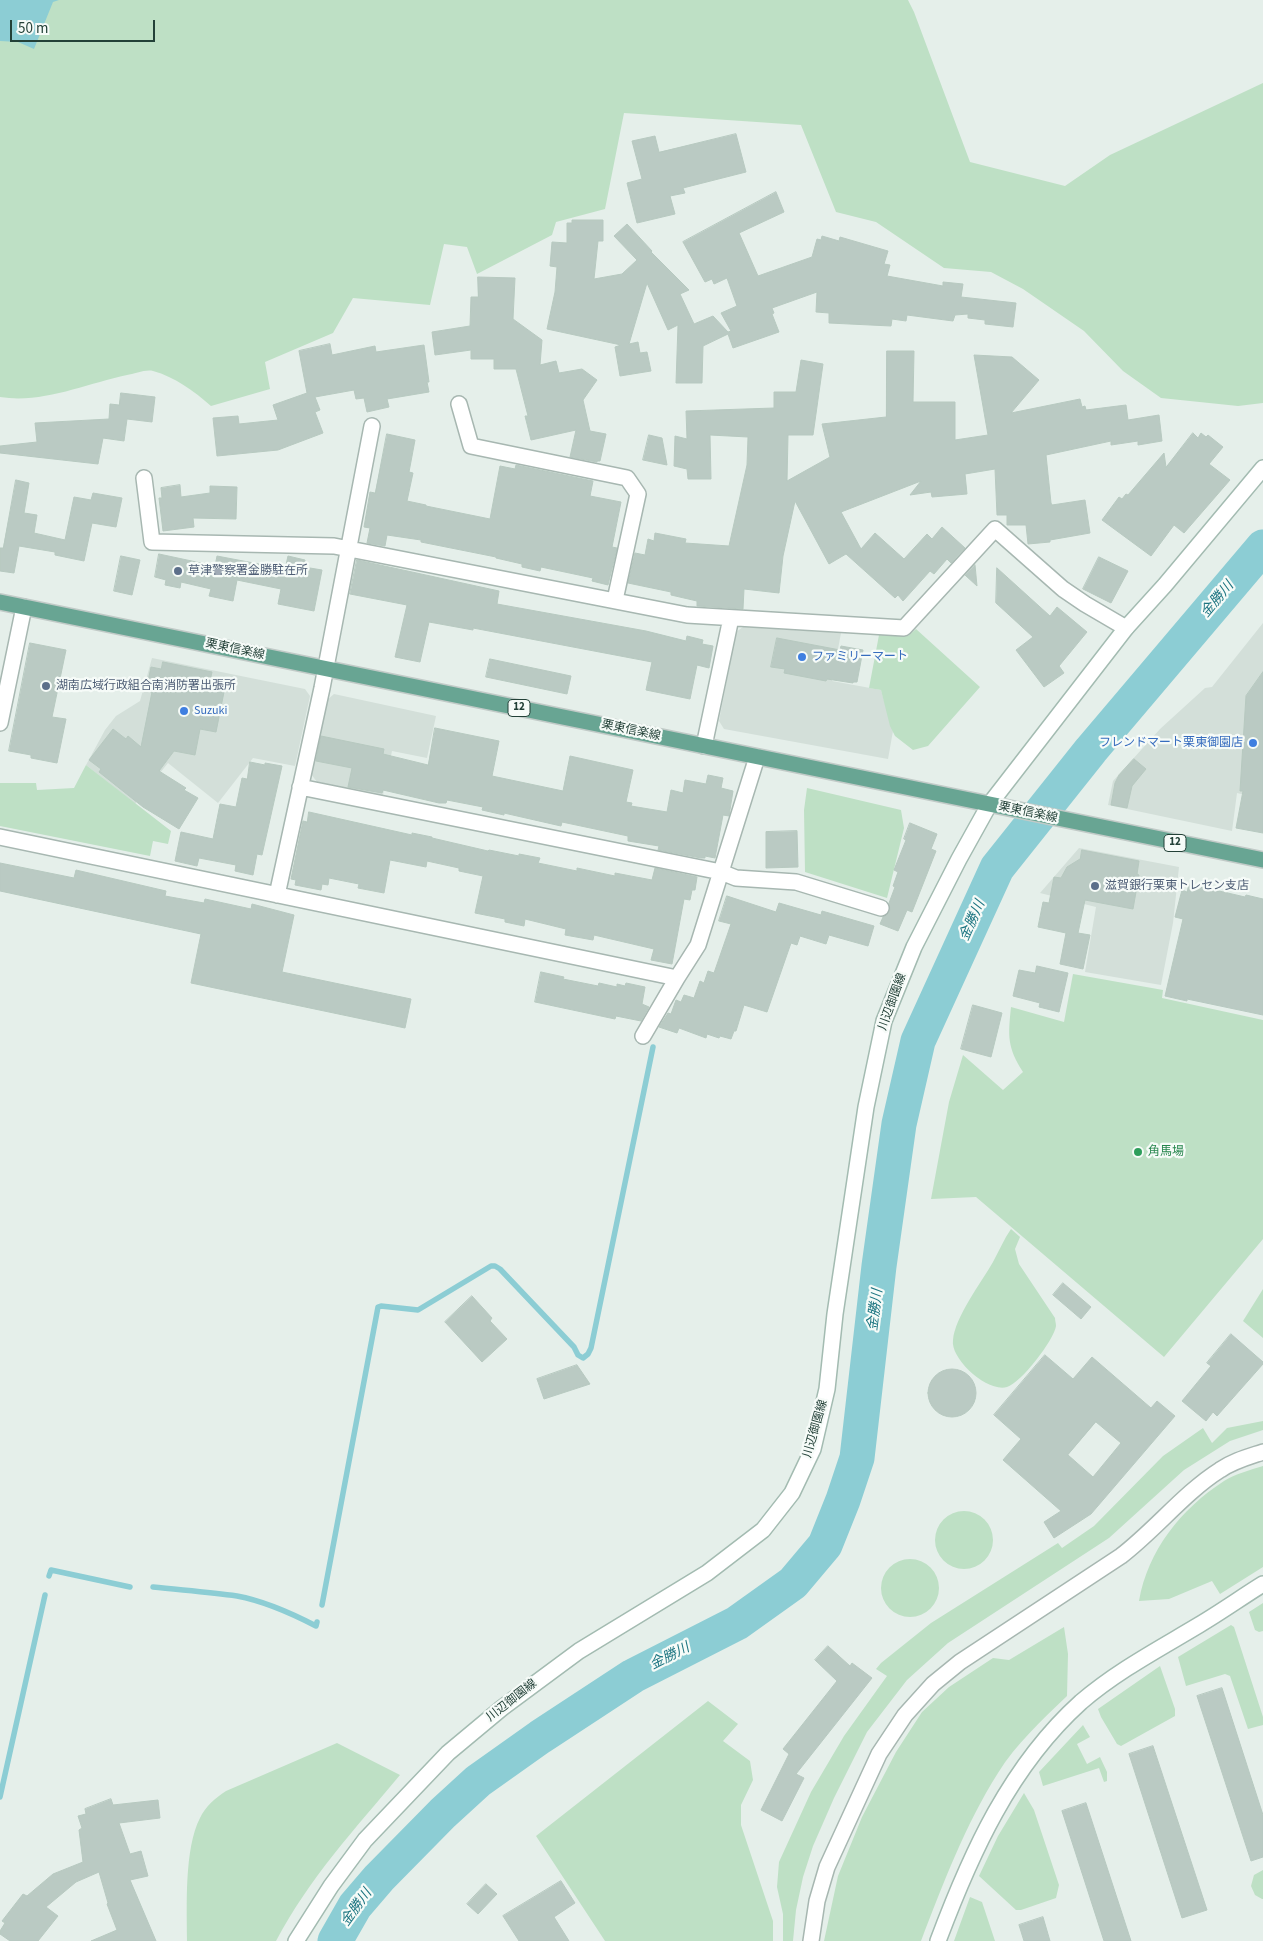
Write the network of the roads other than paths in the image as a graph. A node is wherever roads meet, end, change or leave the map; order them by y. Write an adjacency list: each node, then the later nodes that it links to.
1 (459, 404): 6 (street)
2 (372, 426): 5 (street)
3 (1263, 468): 10 (street, 川辺御園線)
4 (144, 478): 5 (street)
5 (350, 548): 6 (street); 11 (street)
6 (615, 600): 9 (street)
7 (0, 602): 8 (main road, 栗東信楽線 / 12)
8 (24, 607): 11 (main road, 栗東信楽線 / 12); 12 (street)
9 (731, 618): 10 (street); 13 (street)
10 (1126, 628): 16 (street, 川辺御園線)
11 (325, 668): 13 (main road, 栗東信楽線 / 12); 15 (street)
12 (0, 723)
13 (704, 746): 14 (main road, 栗東信楽線 / 12)
14 (757, 757): 16 (main road, 栗東信楽線 / 12); 19 (street)
15 (300, 787): 19 (street); 20 (street)
16 (989, 805): 18 (main road, 栗東信楽線 / 12); 26 (street, 川辺御園線)
17 (0, 837): 20 (street)
18 (1263, 860)
19 (721, 872): 21 (street); 22 (street)
20 (277, 895): 22 (street)
21 (882, 908)
22 (677, 978): 23 (street)
23 (643, 1036)
24 (1263, 1452): 27 (street)
25 (1263, 1584): 28 (street)
26 (296, 1941)
27 (811, 1941)
28 (938, 1941)

